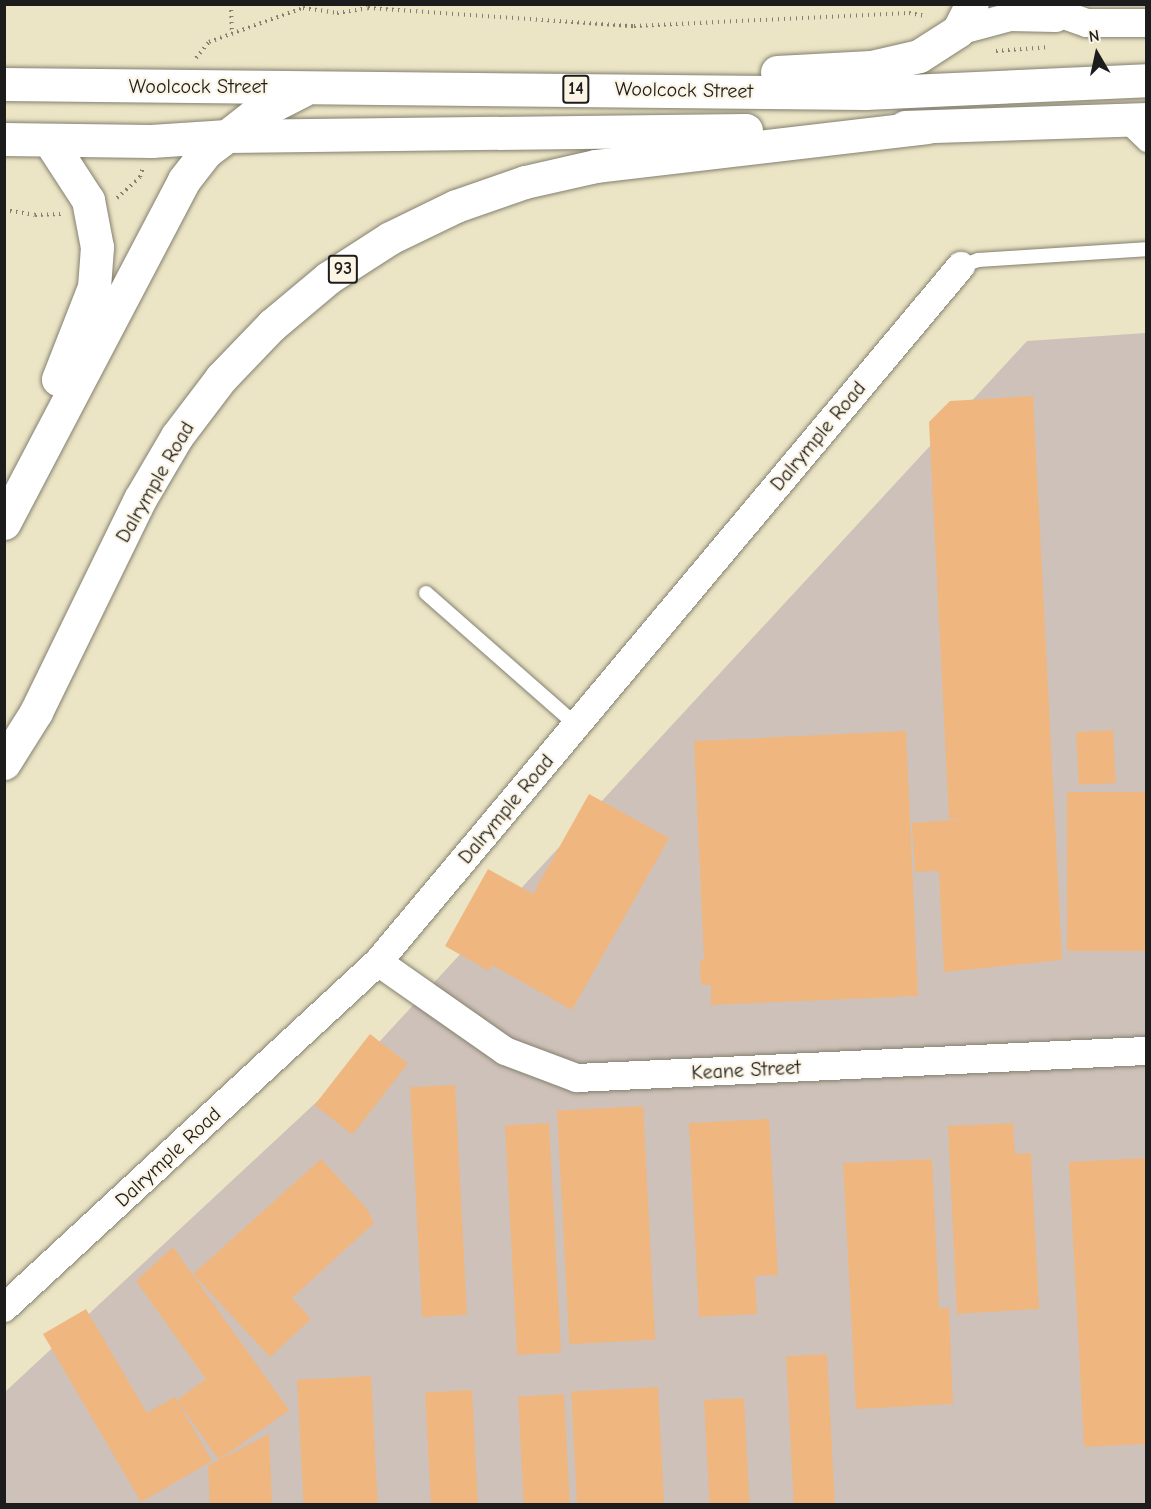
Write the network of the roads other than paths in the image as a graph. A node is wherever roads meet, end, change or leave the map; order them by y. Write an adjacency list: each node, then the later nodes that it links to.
1 (1033, 4): 2 (street)
2 (1076, 21): 3 (street); 4 (street)
3 (1146, 23)
4 (961, 24): 8 (main road)
5 (1146, 80): 8 (main road, Woolcock Street / 14)
6 (4, 84): 7 (main road, Woolcock Street / 14)
7 (315, 86): 8 (main road, Woolcock Street / 14); 11 (main road); 12 (main road)
8 (630, 89)
9 (1133, 119): 10 (main road, Woolcock Street / 14); 15 (lane)
10 (926, 127): 11 (main road, Woolcock Street / 14); 22 (main road, Dalrymple Road / 93)
11 (324, 135): 12 (main road, Woolcock Street / 14)
12 (227, 136): 14 (main road, Woolcock Street / 14); 19 (main road)
13 (4, 139): 14 (main road, Woolcock Street / 14)
14 (49, 140): 18 (main road)
15 (1146, 145)
16 (1146, 249): 17 (lane)
17 (961, 266): 21 (street, Dalrymple Road)
18 (4, 512)
19 (4, 523)
20 (426, 593): 21 (lane)
21 (576, 725): 23 (street, Dalrymple Road)
22 (4, 763)
23 (378, 962): 24 (street, Keane Street); 25 (street, Dalrymple Road)
24 (1146, 1051)
25 (4, 1308)

